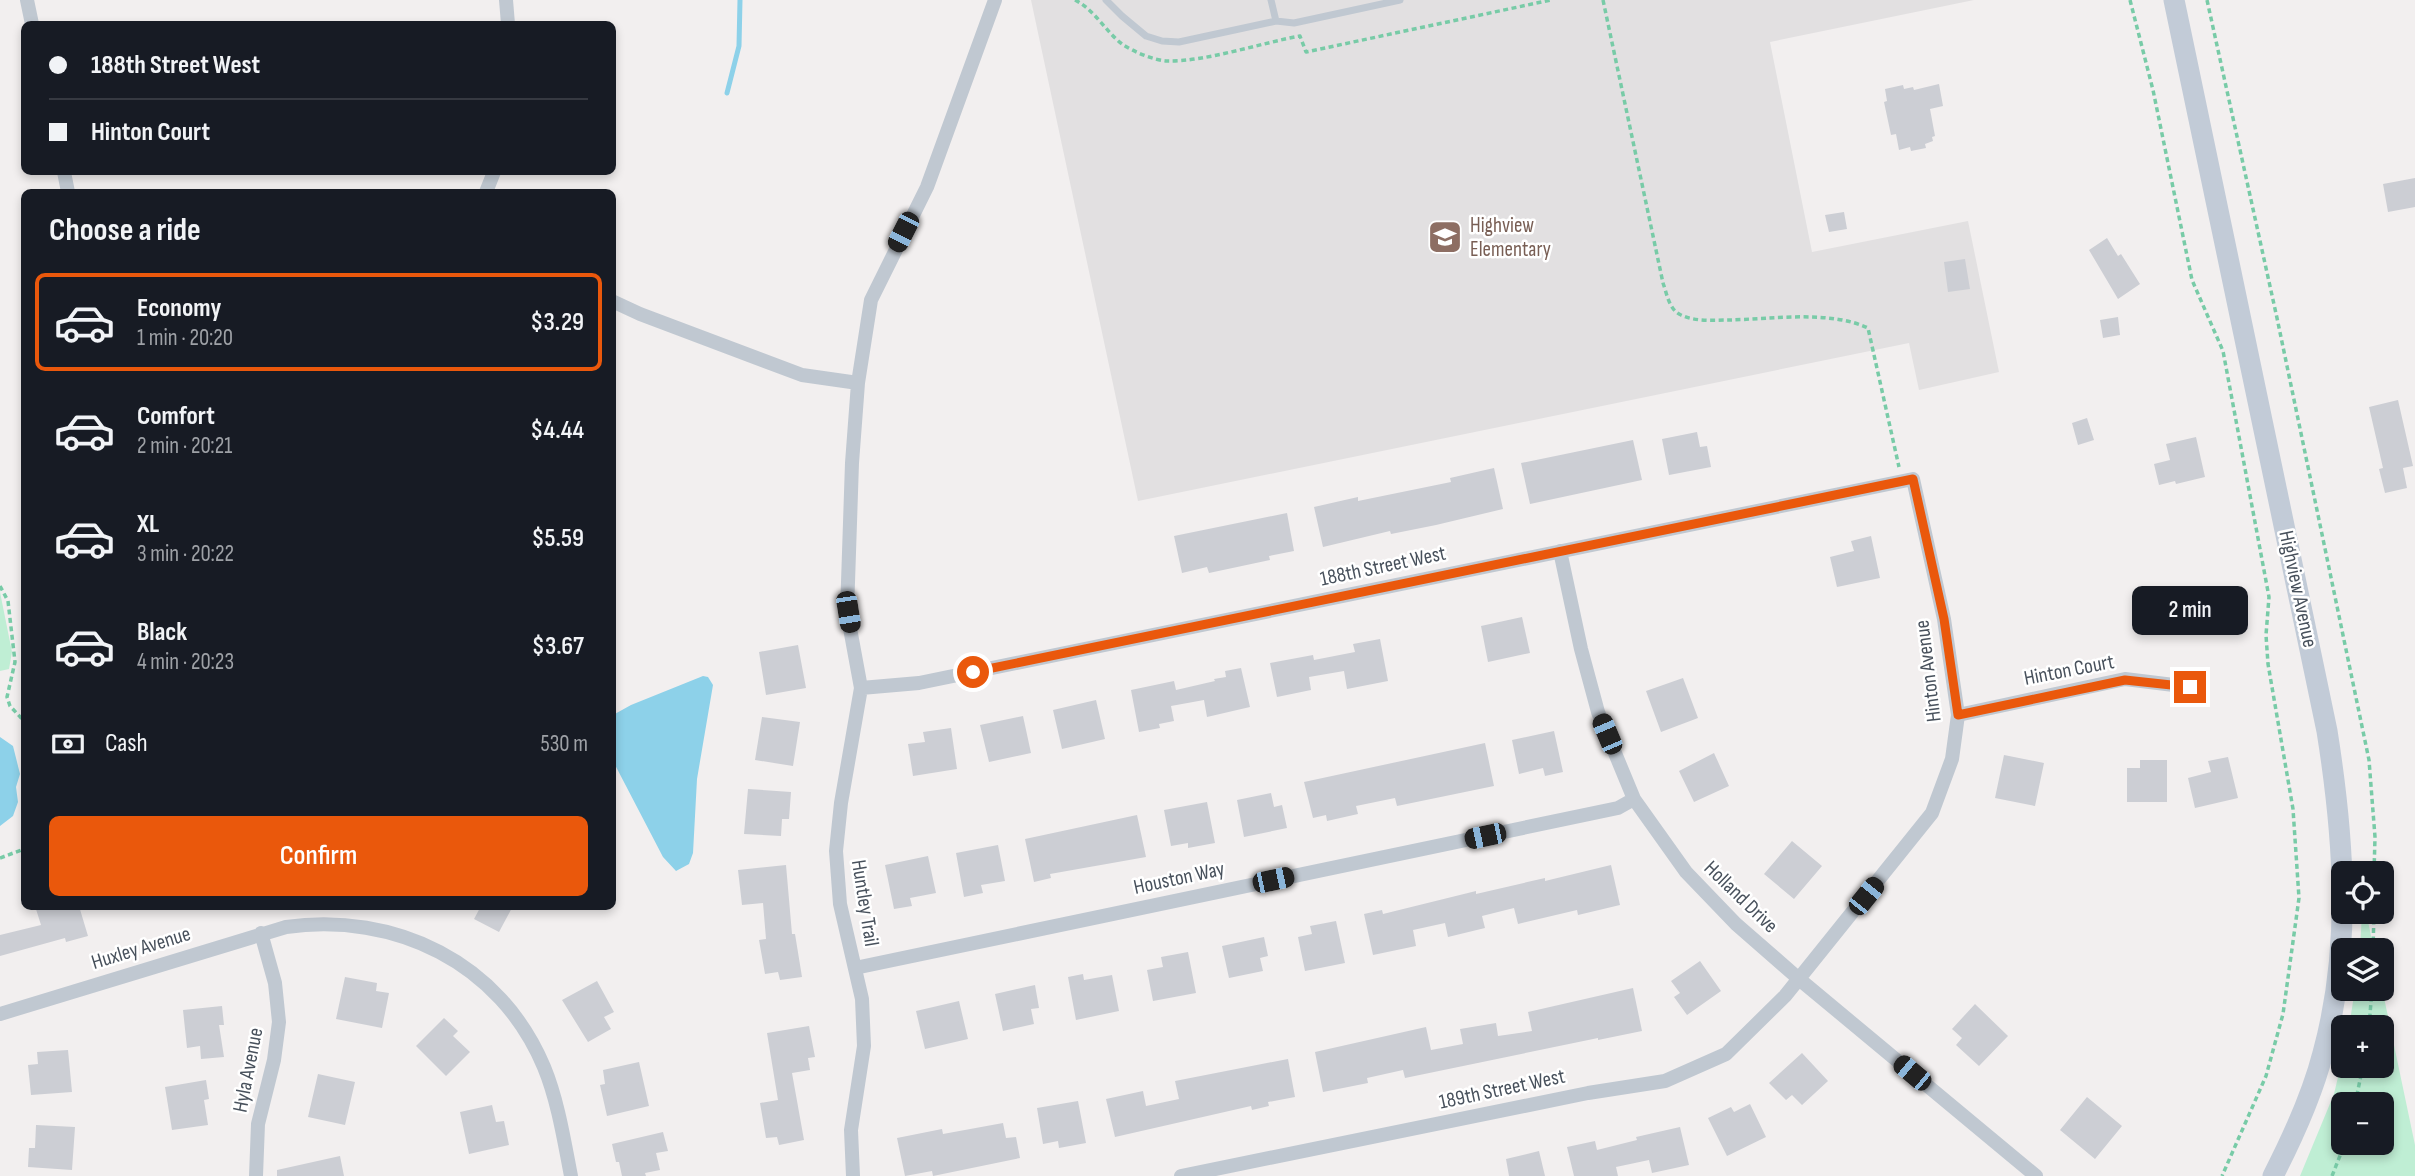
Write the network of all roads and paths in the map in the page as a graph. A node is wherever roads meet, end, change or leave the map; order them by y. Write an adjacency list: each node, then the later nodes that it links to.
1 (27, 0): 11 (street)
2 (506, 0): 12 (street)
3 (995, 0): 15 (street, Huntley Trail)
4 (1106, 0): 13 (lane)
5 (1271, 0): 13 (lane)
6 (1400, 0): 13 (lane)
7 (1603, 0): 16 (path)
8 (2130, 0): 37 (path)
9 (2174, 0): 38 (street, Highview Avenue)
10 (2207, 0): 26 (path)
11 (31, 21)
12 (508, 21)
13 (1276, 21)
14 (616, 303): 15 (street)
15 (858, 383): 20 (street, Huntley Trail)
16 (1907, 480): 17 (street, 188th Street West); 21 (street, Hinton Avenue)
17 (1560, 551): 20 (street, 188th Street West); 23 (street, Holland Drive)
18 (0, 586): 22 (path)
19 (2190, 687): 21 (street, Hinton Court)
20 (861, 688): 28 (street, Huntley Trail)
21 (1958, 715): 29 (street, Hinton Avenue)
22 (21, 718)
23 (1634, 799): 28 (street, Houston Way); 29 (street, Holland Drive)
24 (21, 850): 25 (path)
25 (0, 858)
26 (2374, 861)
27 (261, 933): 30 (street, Huxley Avenue); 33 (street, Hyla Avenue); 34 (street, Huxley Avenue)
28 (855, 968): 35 (street, Huntley Trail)
29 (1799, 979): 32 (street, Holland Drive); 36 (street, 189th Street West)
30 (0, 1014)
31 (2340, 1155): 39 (path)
32 (2031, 1174)
33 (256, 1176)
34 (571, 1176)
35 (853, 1176)
36 (1181, 1176)
37 (2222, 1176)
38 (2273, 1176)
39 (2332, 1176)

